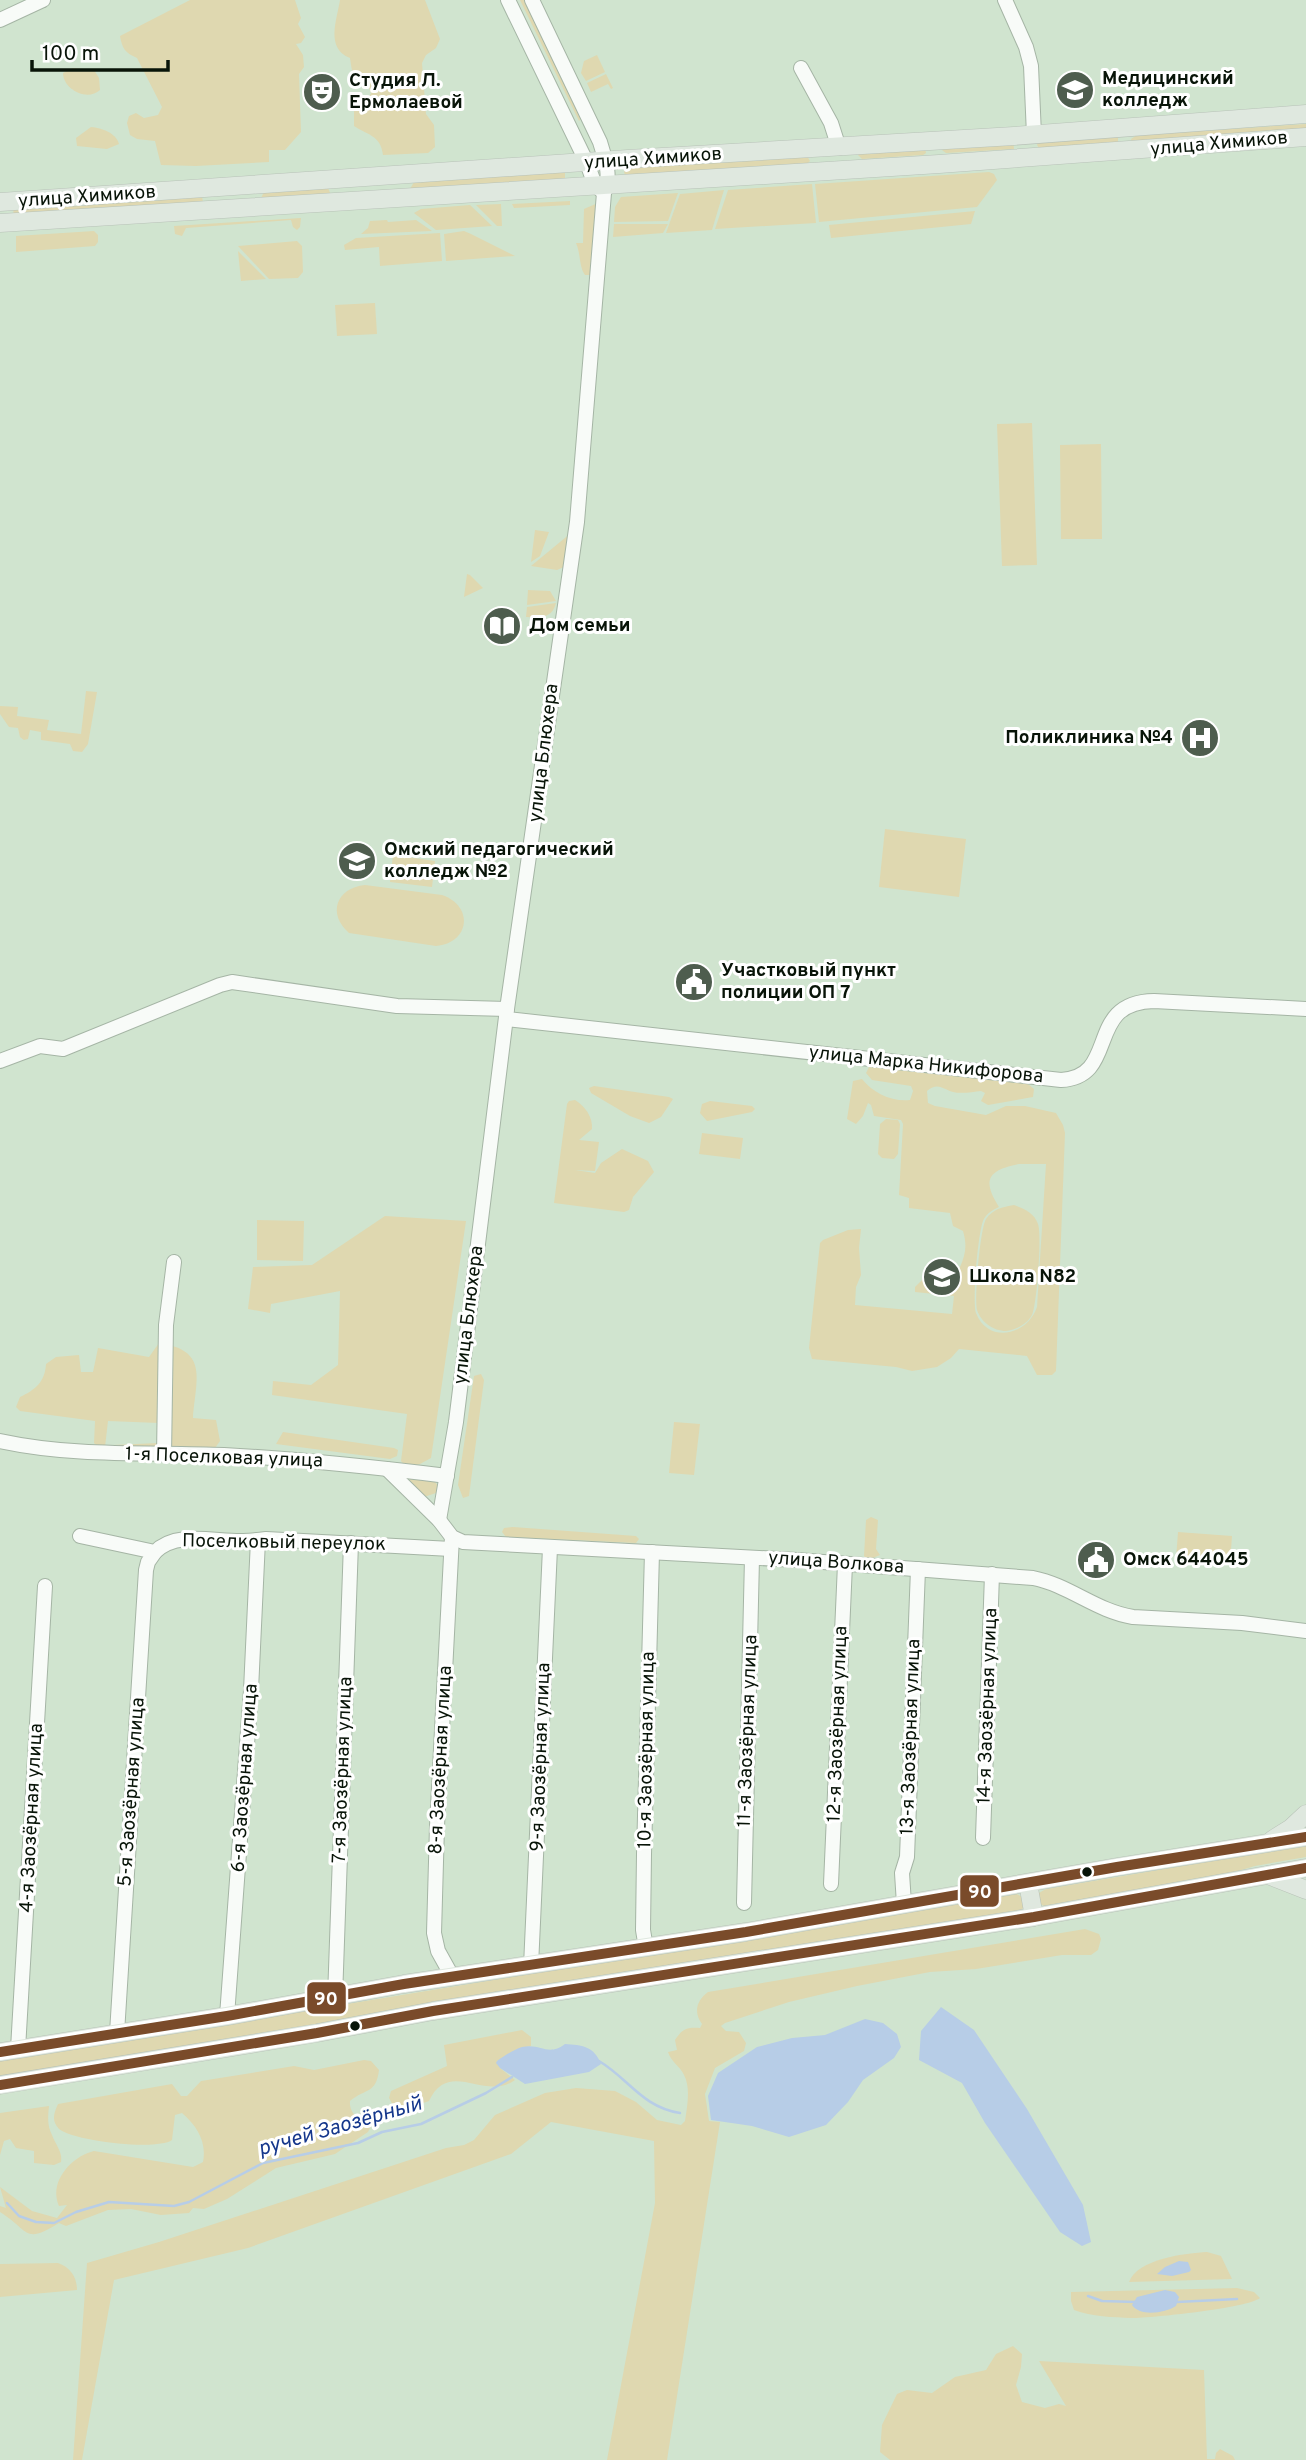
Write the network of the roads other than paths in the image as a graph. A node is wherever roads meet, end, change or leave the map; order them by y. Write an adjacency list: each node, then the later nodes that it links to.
1 (43, 0): 5 (street)
2 (508, 0): 16 (street)
3 (532, 0): 15 (street, улица Блюхера)
4 (1004, 0): 9 (street)
5 (0, 20)
6 (800, 68): 12 (street)
7 (1306, 114): 8 (main road, улица Химиков)
8 (1128, 128): 9 (main road, улица Химиков); 13 (main road)
9 (1034, 135): 11 (main road, улица Химиков); 14 (main road)
10 (1306, 137): 13 (main road, улица Химиков)
11 (937, 141): 12 (main road, улица Химиков); 17 (main road)
12 (839, 148): 15 (main road, улица Химиков); 18 (main road)
13 (1129, 150): 14 (main road, улица Химиков)
14 (1035, 156): 17 (main road, улица Химиков)
15 (606, 161): 16 (main road, улица Химиков); 21 (street, улица Блюхера)
16 (587, 163): 19 (main road, улица Химиков); 21 (street)
17 (939, 164): 18 (main road, улица Химиков)
18 (842, 170): 21 (main road, улица Химиков)
19 (390, 176): 20 (main road, улица Химиков); 22 (main road)
20 (239, 187): 23 (main road, улица Химиков); 24 (main road)
21 (602, 187): 22 (main road, улица Химиков); 27 (street, улица Блюхера)
22 (391, 199): 24 (main road, улица Химиков)
23 (0, 202)
24 (240, 208): 25 (main road, улица Химиков)
25 (0, 223)
26 (1306, 1009): 27 (street, улица Марка Никифорова)
27 (507, 1014): 28 (street, улица Марка Никифорова); 33 (street, улица Блюхера)
28 (0, 1061)
29 (174, 1262): 31 (street)
30 (0, 1441): 31 (street, 1-я Поселковая улица)
31 (164, 1455): 32 (street, 1-я Поселковая улица)
32 (387, 1469): 33 (street, 1-я Поселковая улица); 34 (street)
33 (447, 1476): 34 (street, улица Блюхера)
34 (439, 1520): 38 (street)
35 (80, 1536): 40 (street, Поселковый переулок)
36 (258, 1540): 37 (street, Поселковый переулок); 40 (street, Поселковый переулок); 64 (street, 6-я Заозёрная улица)
37 (351, 1543): 38 (street, Поселковый переулок); 63 (street, 7-я Заозёрная улица)
38 (452, 1543): 39 (street, улица Волкова); 62 (street, 8-я Заозёрная улица)
39 (550, 1548): 41 (street, улица Волкова); 61 (street, 9-я Заозёрная улица)
40 (155, 1552): 65 (street, 5-я Заозёрная улица)
41 (652, 1552): 42 (street, улица Волкова); 60 (street, 10-я Заозёрная улица)
42 (752, 1558): 43 (street, улица Волкова); 57 (street, 11-я Заозёрная улица)
43 (845, 1564): 44 (street, улица Волкова); 55 (street, 12-я Заозёрная улица)
44 (918, 1569): 45 (street, улица Волкова); 58 (street, 13-я Заозёрная улица)
45 (992, 1574): 47 (street, улица Волкова); 50 (street, 14-я Заозёрная улица)
46 (45, 1586): 66 (street, 4-я Заозёрная улица)
47 (1306, 1631)
48 (1306, 1814): 51 (main road)
49 (1306, 1837): 51 (main road)
50 (983, 1838)
51 (1263, 1845): 54 (main road)
52 (1306, 1868): 53 (main road)
53 (1268, 1875): 56 (main road); 59 (main road)
54 (1028, 1883): 58 (main road); 59 (main road)
55 (831, 1884)
56 (1306, 1890)
57 (744, 1903)
58 (904, 1904): 60 (main road)
59 (1034, 1917): 68 (main road)
60 (646, 1948): 61 (main road)
61 (531, 1966): 62 (main road)
62 (453, 1978): 63 (main road)
63 (335, 1997): 64 (main road)
64 (227, 2016): 65 (main road)
65 (117, 2033): 66 (main road)
66 (18, 2049): 67 (main road)
67 (0, 2052)
68 (0, 2085)

